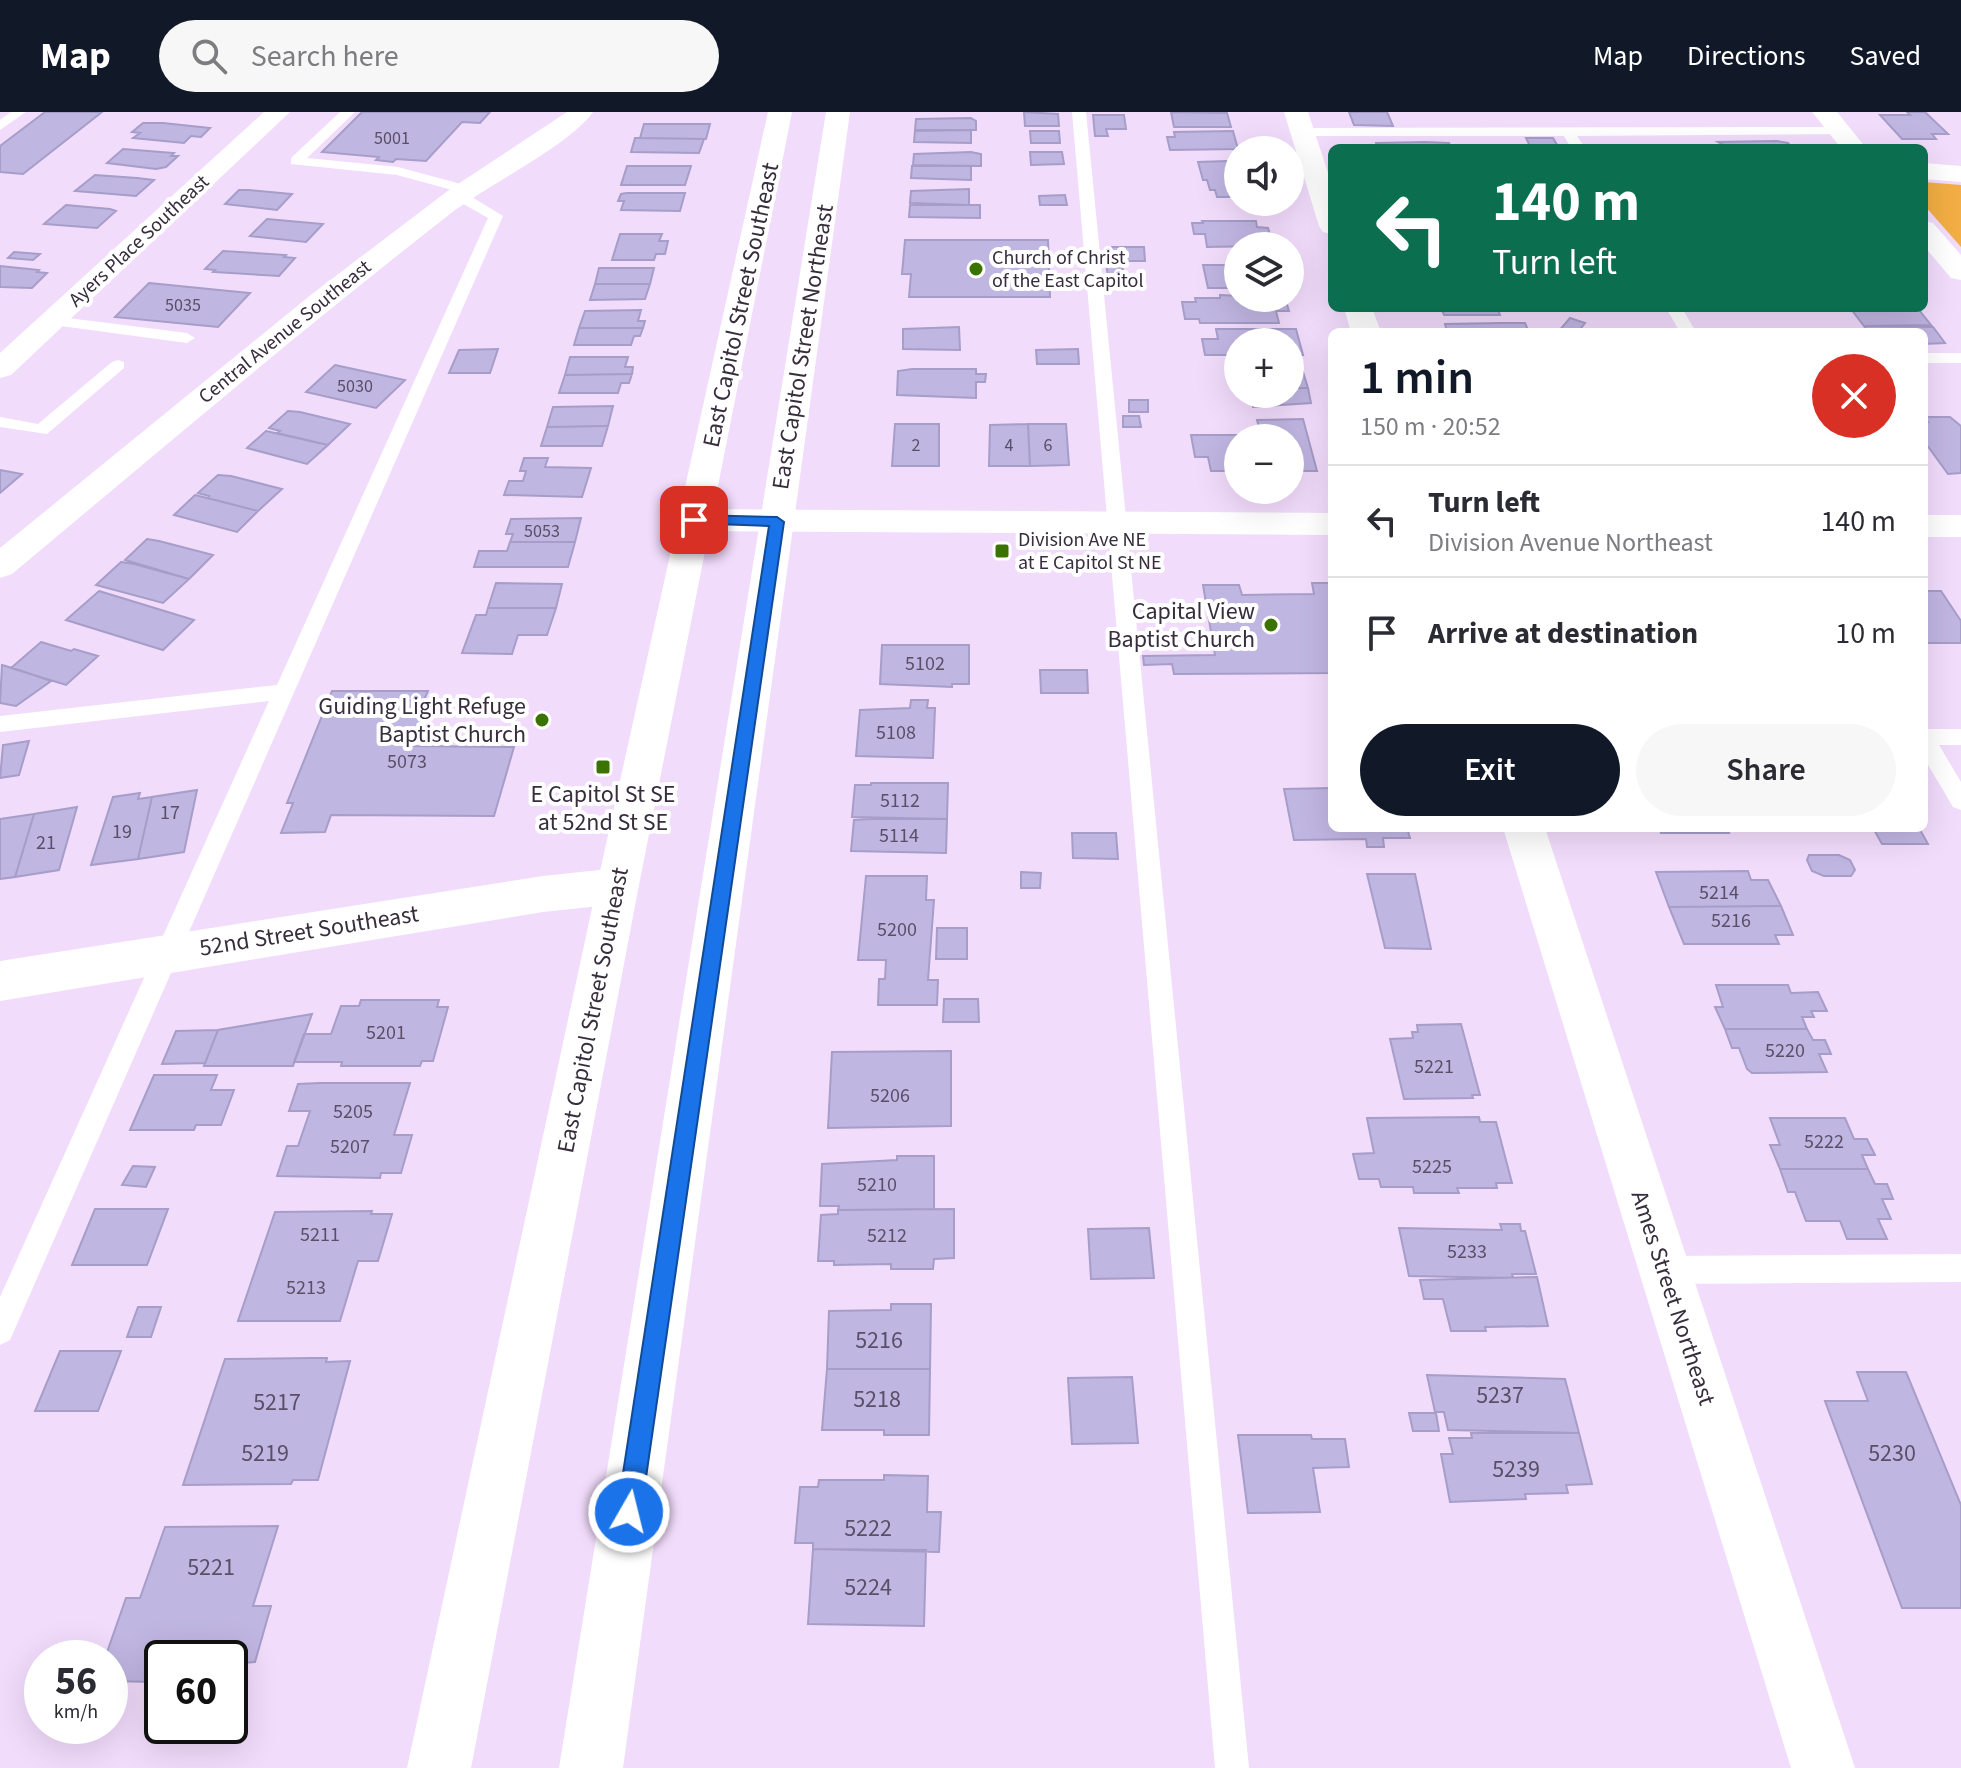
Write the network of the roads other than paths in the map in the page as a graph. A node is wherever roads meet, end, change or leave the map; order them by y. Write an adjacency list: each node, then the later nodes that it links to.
1 (19, 112): 10 (lane)
2 (278, 112): 20 (main road, Ayers Place Southeast)
3 (348, 112): 16 (lane)
4 (605, 112): 8 (main road, Central Avenue Southeast)
5 (780, 112): 27 (main road, East Capitol Street Southeast)
6 (838, 112): 28 (main road, East Capitol Street Northeast)
7 (1079, 112): 29 (lane)
8 (574, 119): 16 (main road, Central Avenue Southeast)
9 (1299, 122): 12 (lane); 17 (main road)
10 (0, 126)
11 (1839, 130): 12 (lane)
12 (1568, 132): 13 (lane)
13 (1576, 144)
14 (1928, 171): 15 (main road)
15 (1961, 174)
16 (463, 193): 33 (main road, Central Avenue Southeast); 34 (lane)
17 (1328, 213)
18 (1928, 234): 19 (main road)
19 (1961, 272)
20 (52, 321): 21 (lane); 25 (main road, Ayers Place Southeast)
21 (187, 338)
22 (1928, 358): 23 (lane)
23 (1961, 358)
24 (118, 365): 26 (lane)
25 (0, 369)
26 (0, 422)
27 (694, 520): 28 (main road); 41 (main road, East Capitol Street Southeast)
28 (777, 522): 29 (main road); 48 (main road, East Capitol Street Northeast)
29 (1117, 524): 30 (main road); 49 (lane)
30 (1328, 524)
31 (1928, 526): 32 (main road)
32 (1961, 526)
33 (0, 566)
34 (284, 692): 35 (lane); 42 (lane)
35 (0, 724)
36 (1961, 737): 37 (lane)
37 (1928, 738)
38 (1928, 745): 39 (lane)
39 (1961, 801)
40 (1525, 832): 45 (main road, Ames Street Northeast)
41 (618, 886): 42 (main road, 52nd Street Southeast); 47 (main road, East Capitol Street Southeast)
42 (167, 954): 43 (main road, 52nd Street Southeast); 46 (lane)
43 (0, 981)
44 (1961, 1268): 45 (lane)
45 (1664, 1270): 50 (main road, Ames Street Northeast)
46 (0, 1330)
47 (439, 1768)
48 (591, 1768)
49 (1232, 1768)
50 (1823, 1768)

